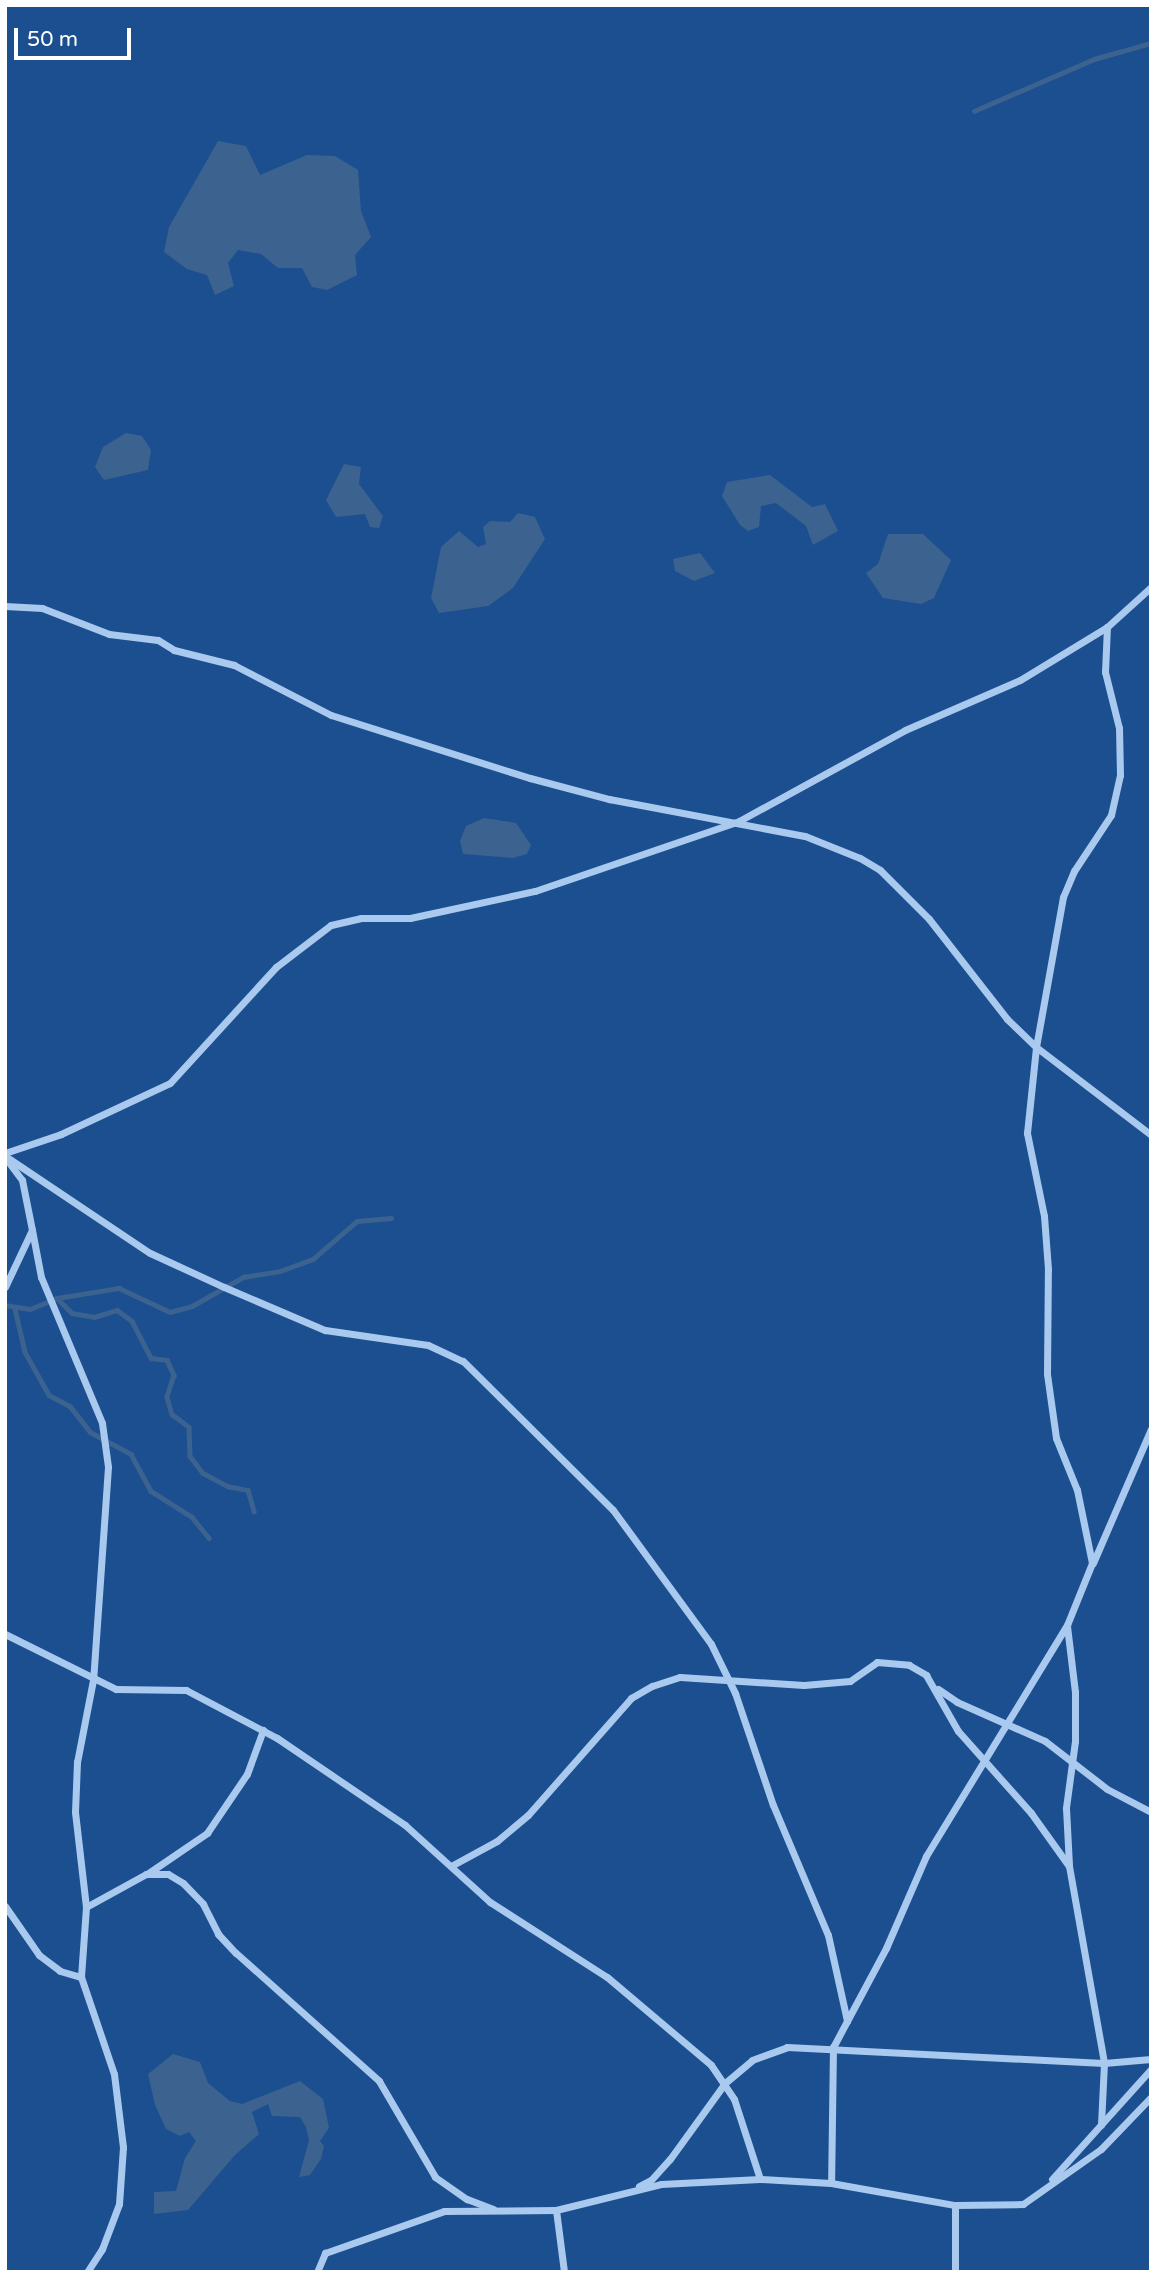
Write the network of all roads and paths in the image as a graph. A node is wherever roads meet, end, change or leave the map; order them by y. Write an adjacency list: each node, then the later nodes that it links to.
1 (1151, 587): 3 (street)
2 (5, 606): 4 (street)
3 (1107, 626): 4 (street); 5 (street)
4 (739, 821): 5 (street); 7 (street)
5 (1036, 1047): 6 (street); 11 (street)
6 (1151, 1135)
7 (5, 1156): 8 (street); 14 (street)
8 (32, 1230): 9 (street); 15 (street)
9 (5, 1287)
10 (1151, 1429): 11 (street)
11 (1092, 1563): 12 (street)
12 (1067, 1625): 17 (street); 19 (street)
13 (5, 1634): 15 (street)
14 (727, 1677): 16 (street); 22 (street); 28 (street)
15 (93, 1680): 18 (street); 26 (street)
16 (938, 1689): 17 (street); 20 (street)
17 (1006, 1724): 19 (street); 20 (street)
18 (263, 1730): 22 (street); 24 (street)
19 (1073, 1760): 21 (street); 23 (street)
20 (982, 1762): 23 (street); 28 (street)
21 (1151, 1812)
22 (451, 1866): 33 (street)
23 (1069, 1866): 31 (street)
24 (146, 1874): 26 (street); 41 (street)
25 (5, 1906): 27 (street)
26 (86, 1907): 27 (street)
27 (81, 1977): 43 (street)
28 (847, 2021): 29 (street)
29 (833, 2047): 31 (street); 33 (street); 37 (street)
30 (1151, 2059): 31 (street)
31 (1104, 2063): 35 (street)
32 (1151, 2069): 35 (street)
33 (725, 2083): 36 (street); 38 (street)
34 (1151, 2097): 39 (street)
35 (1101, 2125): 39 (street)
36 (760, 2179): 37 (street); 38 (street)
37 (831, 2183): 40 (street)
38 (624, 2193): 42 (street)
39 (1023, 2204): 40 (street)
40 (956, 2205): 46 (street)
41 (496, 2210): 42 (street); 44 (street)
42 (556, 2210): 45 (street)
43 (87, 2272)
44 (317, 2272)
45 (564, 2272)
46 (955, 2272)

